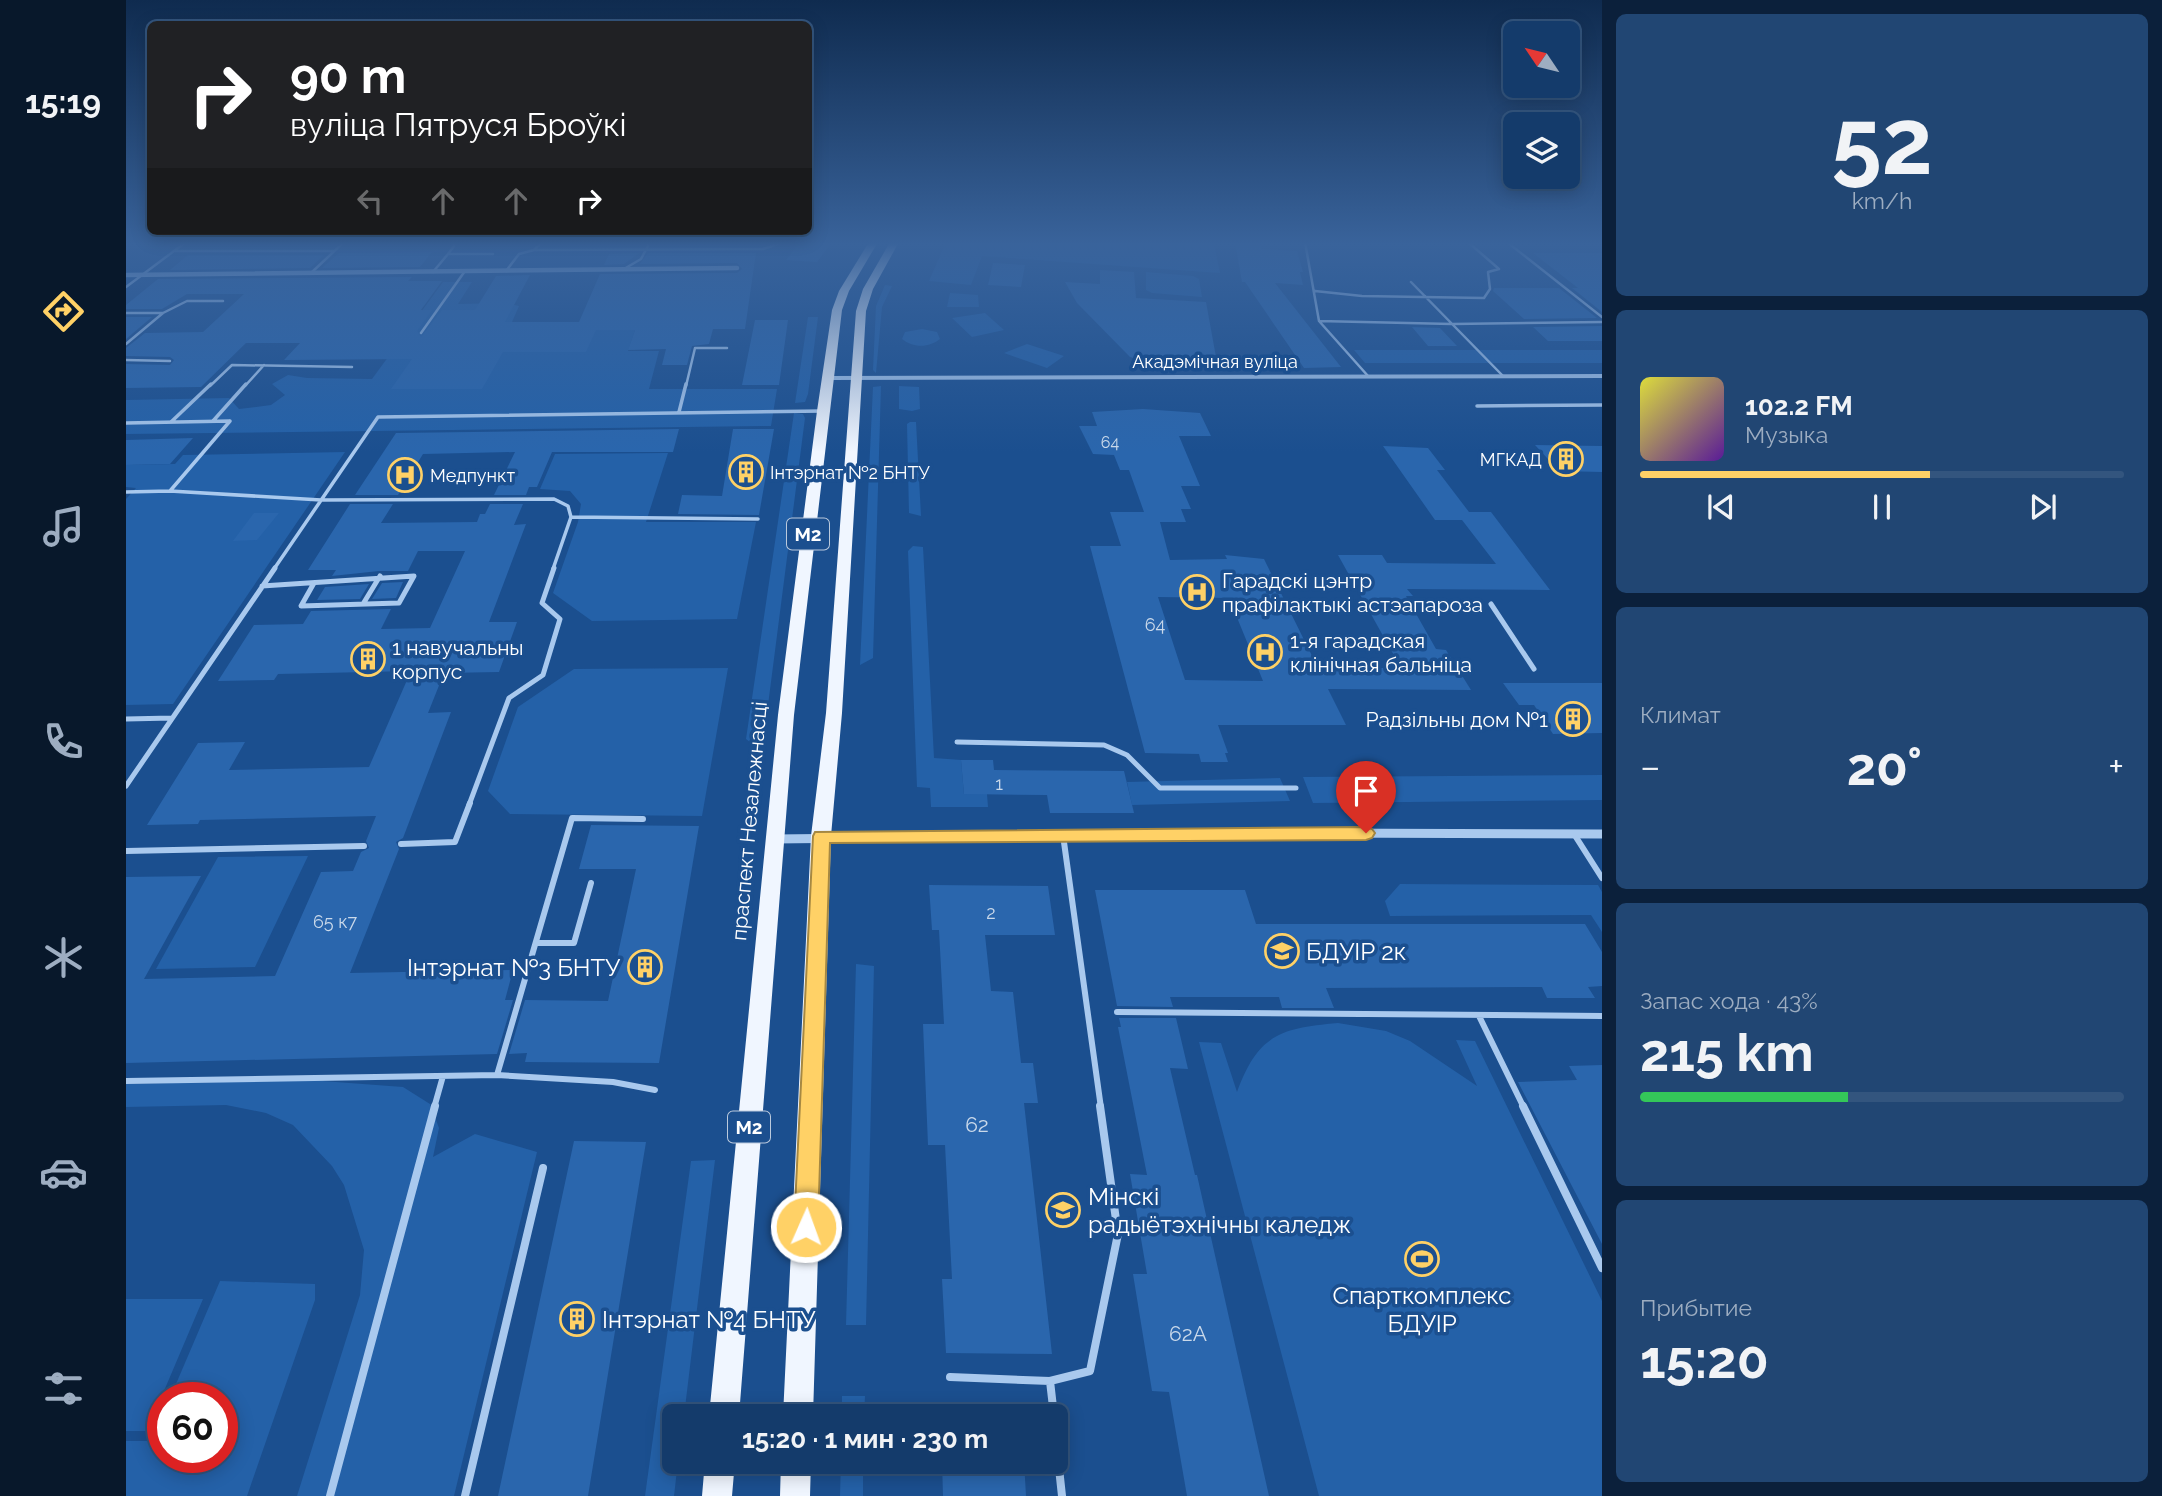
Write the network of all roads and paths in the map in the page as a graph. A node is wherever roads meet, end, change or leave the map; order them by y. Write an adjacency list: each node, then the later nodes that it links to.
1 (436, 312): 11 (lane)
2 (836, 312): 21 (main road, праспект Незалежнасці / М2)
3 (861, 312): 22 (main road, М2)
4 (1318, 312): 9 (lane)
5 (1440, 312): 10 (lane)
6 (126, 313): 7 (lane)
7 (163, 313): 12 (lane)
8 (1602, 320): 10 (lane)
9 (1319, 321): 10 (lane); 18 (lane)
10 (1452, 324): 19 (lane)
11 (421, 333)
12 (126, 344)
13 (727, 348): 26 (lane)
14 (126, 360): 15 (lane)
15 (170, 361)
16 (264, 365): 17 (lane); 27 (lane); 28 (lane)
17 (352, 367)
18 (1368, 376): 19 (street, Акадэмічная вуліца); 22 (street, Акадэмічная вуліца)
19 (1503, 376): 20 (street, Акадэмічная вуліца)
20 (1602, 376)
21 (828, 378): 22 (street, Акадэмічная вуліца); 25 (main road, праспект Незалежнасці / М2)
22 (857, 378): 50 (main road, М2)
23 (1602, 405): 24 (lane)
24 (1477, 406)
25 (823, 411): 26 (lane); 51 (main road, праспект Незалежнасці / М2)
26 (679, 412): 32 (lane)
27 (213, 421): 28 (lane); 30 (lane)
28 (171, 422): 29 (lane)
29 (126, 423)
30 (170, 491): 31 (lane); 32 (lane)
31 (126, 492)
32 (321, 500): 33 (lane); 37 (lane)
33 (570, 517): 34 (lane); 52 (lane)
34 (758, 519)
35 (380, 576): 36 (lane); 38 (lane); 38 (lane)
36 (314, 583): 37 (lane); 38 (lane)
37 (262, 586): 41 (lane)
38 (363, 604)
39 (1491, 604): 40 (lane)
40 (1534, 669)
41 (172, 718): 42 (lane); 44 (lane)
42 (126, 719)
43 (957, 742): 45 (lane)
44 (126, 786)
45 (1296, 788)
46 (643, 818): 57 (lane)
47 (1574, 834): 48 (street); 49 (street); 55 (lane)
48 (1602, 834)
49 (1063, 835): 50 (street); 68 (lane)
50 (821, 836): 51 (street); 70 (main road, М2)
51 (774, 839): 69 (main road, праспект Незалежнасці / М2)
52 (401, 844)
53 (364, 846): 54 (lane)
54 (126, 851)
55 (1602, 878)
56 (591, 883): 57 (lane)
57 (536, 943): 61 (lane)
58 (1117, 1012): 59 (lane)
59 (1479, 1016): 60 (lane); 66 (lane)
60 (1602, 1016)
61 (496, 1075): 62 (lane); 64 (lane)
62 (443, 1076): 63 (lane); 75 (lane)
63 (126, 1081)
64 (655, 1090)
65 (543, 1168): 76 (lane)
66 (1602, 1268)
67 (950, 1377): 68 (lane)
68 (1050, 1381): 71 (lane)
69 (725, 1404)
70 (798, 1404)
71 (1053, 1404)
72 (719, 1474): 77 (main road)
73 (796, 1474): 78 (main road)
74 (1060, 1474): 79 (lane)
75 (330, 1496)
76 (465, 1496)
77 (717, 1496)
78 (795, 1496)
79 (1062, 1496)

